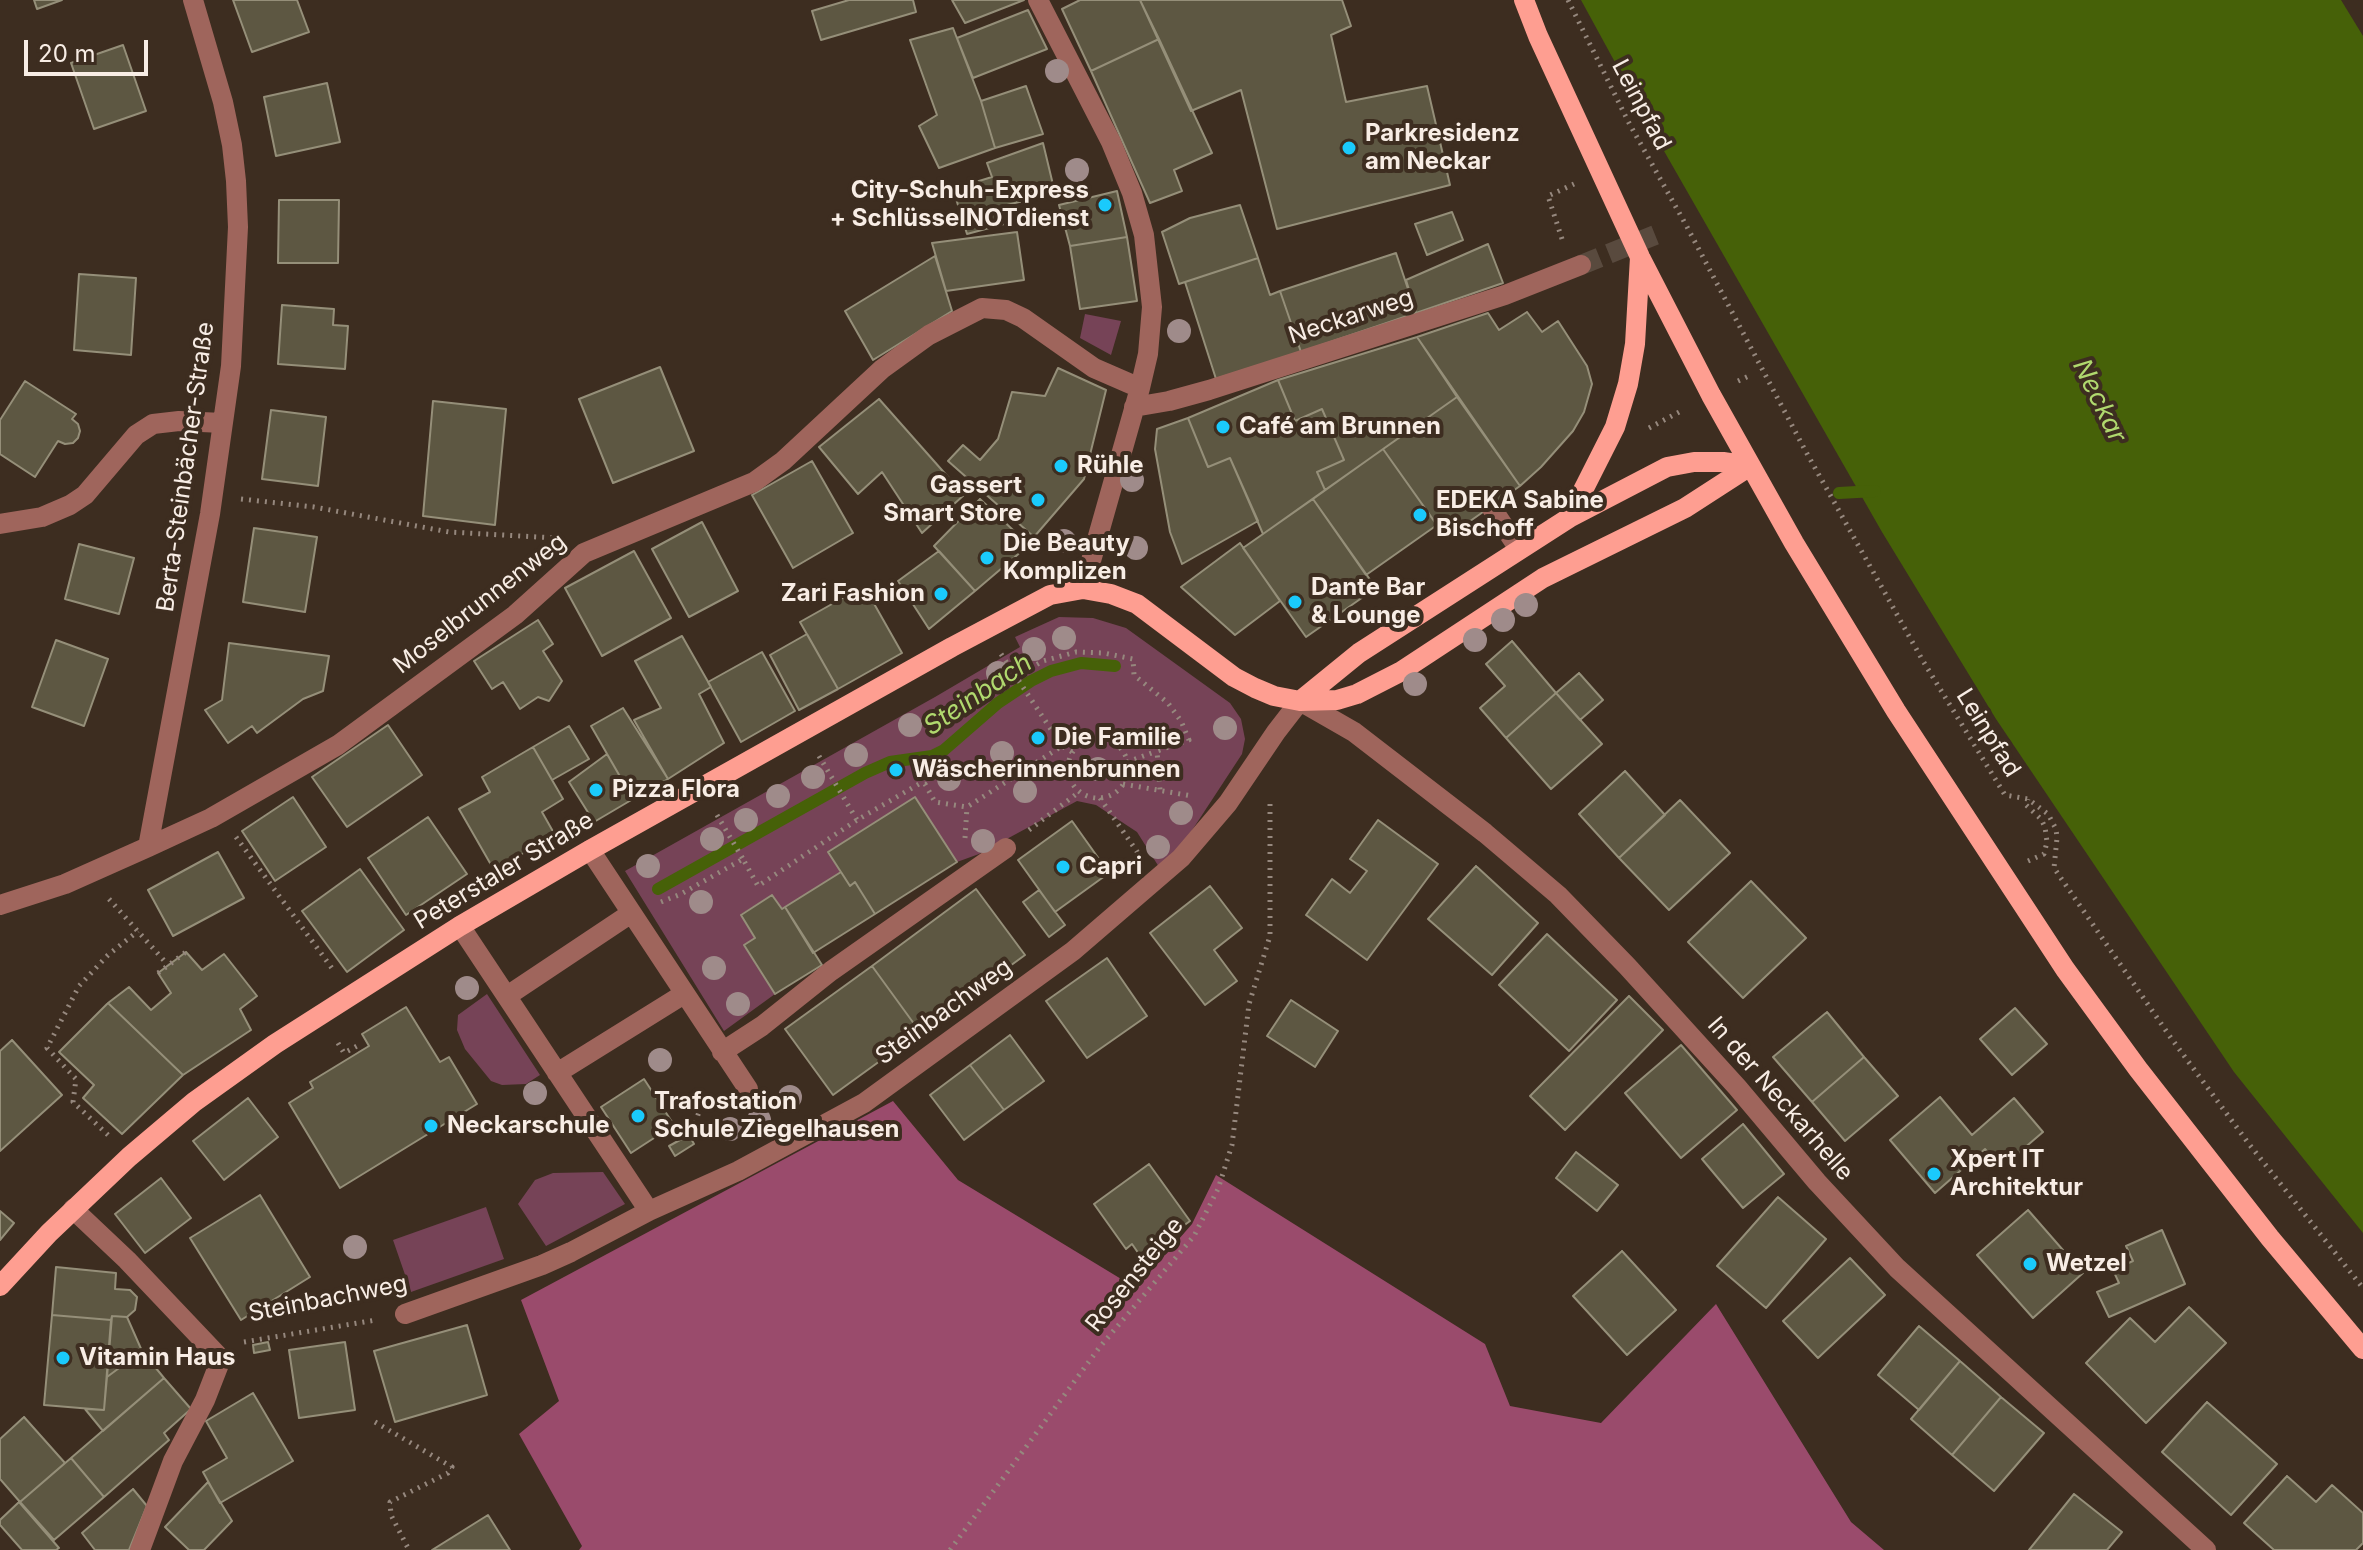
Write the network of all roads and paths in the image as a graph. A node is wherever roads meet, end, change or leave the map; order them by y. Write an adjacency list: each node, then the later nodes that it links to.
1 (193, 0): 10 (street, Berta-Steinbächer-Straße)
2 (1038, 0): 9 (street)
3 (1524, 0): 7 (main road)
4 (1568, 0): 32 (path, Leinpfad)
5 (1551, 203): 6 (path)
6 (1562, 241)
7 (1640, 257): 11 (main road); 14 (main road)
8 (1581, 265): 9 (street, Neckarweg)
9 (1137, 398): 17 (street, Moselbrunnenweg); 18 (street)
10 (223, 423): 15 (street); 37 (street, Berta-Steinbächer-Straße)
11 (1750, 466): 14 (main road); 21 (main road, Peterstaler Straße); 65 (main road)
12 (251, 499): 17 (path)
13 (1491, 507): 16 (street)
14 (1569, 518): 16 (main road)
15 (0, 524)
16 (1519, 549): 21 (main road)
17 (584, 553): 35 (street, Moselbrunnenweg)
18 (1083, 589): 21 (main road, Peterstaler Straße); 39 (main road, Peterstaler Straße)
19 (1003, 657): 20 (path)
20 (1016, 676): 22 (path); 23 (path)
21 (1300, 701): 33 (street, Steinbachweg); 71 (street, In der Neckarhelle)
22 (1062, 746): 25 (path); 36 (path)
23 (1157, 751): 26 (path); 28 (path)
24 (816, 752): 36 (path)
25 (1072, 752): 26 (path); 29 (path)
26 (1127, 762): 27 (path)
27 (1123, 784): 28 (path); 31 (path)
28 (1160, 790): 33 (path)
29 (1079, 792): 31 (path); 38 (path)
30 (1270, 793): 70 (path, Rosensteige)
31 (1100, 798): 40 (path)
32 (2028, 799): 41 (path); 63 (path, Leinpfad)
33 (1228, 803): 61 (street, Steinbachweg)
34 (715, 812): 42 (path)
35 (219, 813): 37 (street, Moselbrunnenweg); 52 (path)
36 (857, 820): 42 (path)
37 (148, 847): 43 (street, Moselbrunnenweg)
38 (1006, 848): 56 (street)
39 (590, 850): 45 (street); 46 (main road, Peterstaler Straße)
40 (1136, 850)
41 (2044, 854)
42 (743, 859): 45 (path)
43 (87, 874): 44 (street, Moselbrunnenweg); 47 (path)
44 (0, 905)
45 (630, 914): 51 (street); 53 (street)
46 (460, 926): 52 (main road, Peterstaler Straße); 53 (street)
47 (138, 931): 49 (path); 59 (path)
48 (186, 952): 49 (path)
49 (168, 965): 50 (path)
50 (158, 973)
51 (684, 994): 56 (street); 57 (street)
52 (351, 995): 59 (main road, Peterstaler Straße)
53 (507, 996): 57 (street)
54 (338, 1043): 55 (path)
55 (360, 1051)
56 (722, 1052): 58 (street)
57 (557, 1073): 61 (street)
58 (748, 1089)
59 (129, 1157): 60 (main road, Peterstaler Straße)
60 (73, 1209): 62 (main road, Peterstaler Straße); 66 (street)
61 (649, 1211): 64 (street, Steinbachweg)
62 (0, 1286)
63 (2363, 1288)
64 (405, 1314): 66 (path, Steinbachweg)
65 (2363, 1349)
66 (221, 1359): 68 (street)
67 (375, 1422): 69 (path)
68 (140, 1550)
69 (409, 1550)
70 (950, 1550)
71 (2206, 1550)

